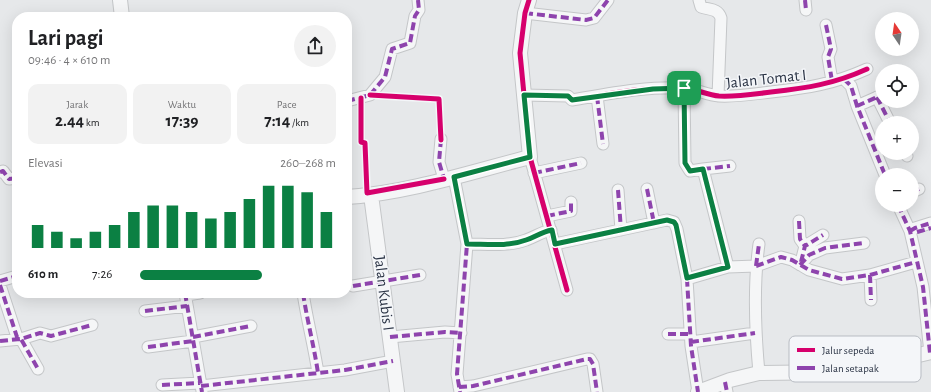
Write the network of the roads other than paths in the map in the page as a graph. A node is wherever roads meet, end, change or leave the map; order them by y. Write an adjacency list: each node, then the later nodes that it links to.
1 (120, 0): 6 (street)
2 (418, 0): 16 (street)
3 (608, 0): 5 (street)
4 (699, 0): 14 (street)
5 (527, 6): 12 (street)
6 (121, 12)
7 (826, 25): 10 (street)
8 (867, 69): 9 (street, Jalan Tomat I)
9 (844, 79): 10 (street, Jalan Tomat I); 17 (street)
10 (832, 81): 14 (street, Jalan Tomat I)
11 (684, 88): 13 (street, Jalan Tomat I); 14 (street, Jalan Tomat I); 24 (street)
12 (524, 95): 13 (street, Jalan Tomat I); 20 (street)
13 (597, 96): 19 (street)
14 (718, 96)
15 (875, 98): 17 (street)
16 (352, 100)
17 (857, 106): 23 (street)
18 (441, 138): 27 (street)
19 (604, 144)
20 (530, 157): 26 (street); 27 (street)
21 (581, 163): 26 (street)
22 (730, 166): 24 (street)
23 (882, 168)
24 (703, 169): 52 (street)
25 (0, 172): 28 (street)
26 (534, 173): 35 (street)
27 (449, 178): 31 (street); 45 (street)
28 (12, 179)
29 (647, 189): 37 (street)
30 (618, 190): 41 (street)
31 (371, 195): 32 (street); 58 (street, Jalan Kubis I)
32 (352, 197)
33 (571, 202): 35 (street)
34 (901, 212): 42 (street)
35 (547, 216): 40 (street)
36 (799, 221): 48 (street)
37 (654, 223): 41 (street); 56 (street)
38 (931, 223): 42 (street)
39 (931, 228): 42 (street)
40 (552, 230): 45 (street); 46 (street)
41 (621, 230): 46 (street)
42 (910, 231): 49 (street)
43 (823, 235): 48 (street)
44 (864, 243): 50 (street)
45 (467, 244): 70 (street)
46 (555, 244): 61 (street)
47 (759, 244): 51 (street)
48 (805, 246): 50 (street)
49 (916, 262): 54 (street); 62 (street)
50 (800, 265): 51 (street); 54 (street)
51 (756, 266): 52 (street); 71 (street)
52 (728, 267): 56 (street)
53 (420, 275): 58 (street)
54 (870, 275): 65 (street)
55 (12, 277): 57 (street)
56 (687, 278): 74 (street)
57 (0, 281)
58 (384, 281): 60 (street); 73 (street, Jalan Kubis I)
59 (0, 285): 76 (street)
60 (353, 286)
61 (567, 290)
62 (927, 293): 79 (street)
63 (186, 298): 66 (street)
64 (304, 298): 83 (street)
65 (871, 300)
66 (187, 306): 67 (street); 75 (street)
67 (145, 311)
68 (92, 326): 76 (street)
69 (251, 326): 75 (street)
70 (461, 333): 73 (street); 89 (street)
71 (755, 333): 74 (street); 84 (street)
72 (668, 334): 74 (street)
73 (390, 337): 81 (street, Jalan Kubis I)
74 (690, 338): 92 (street)
75 (193, 339): 78 (street); 87 (street)
76 (21, 340): 77 (street); 82 (street)
77 (0, 342)
78 (148, 347)
79 (931, 353): 80 (street)
80 (921, 355)
81 (393, 361): 83 (street); 90 (street, Jalan Kubis I)
82 (38, 369)
83 (318, 373): 87 (street)
84 (759, 373): 85 (street); 88 (street)
85 (789, 373)
86 (162, 385): 87 (street)
87 (201, 387)
88 (726, 387): 92 (street)
89 (459, 390): 91 (street)
90 (396, 392)
91 (597, 392)
92 (698, 392)

